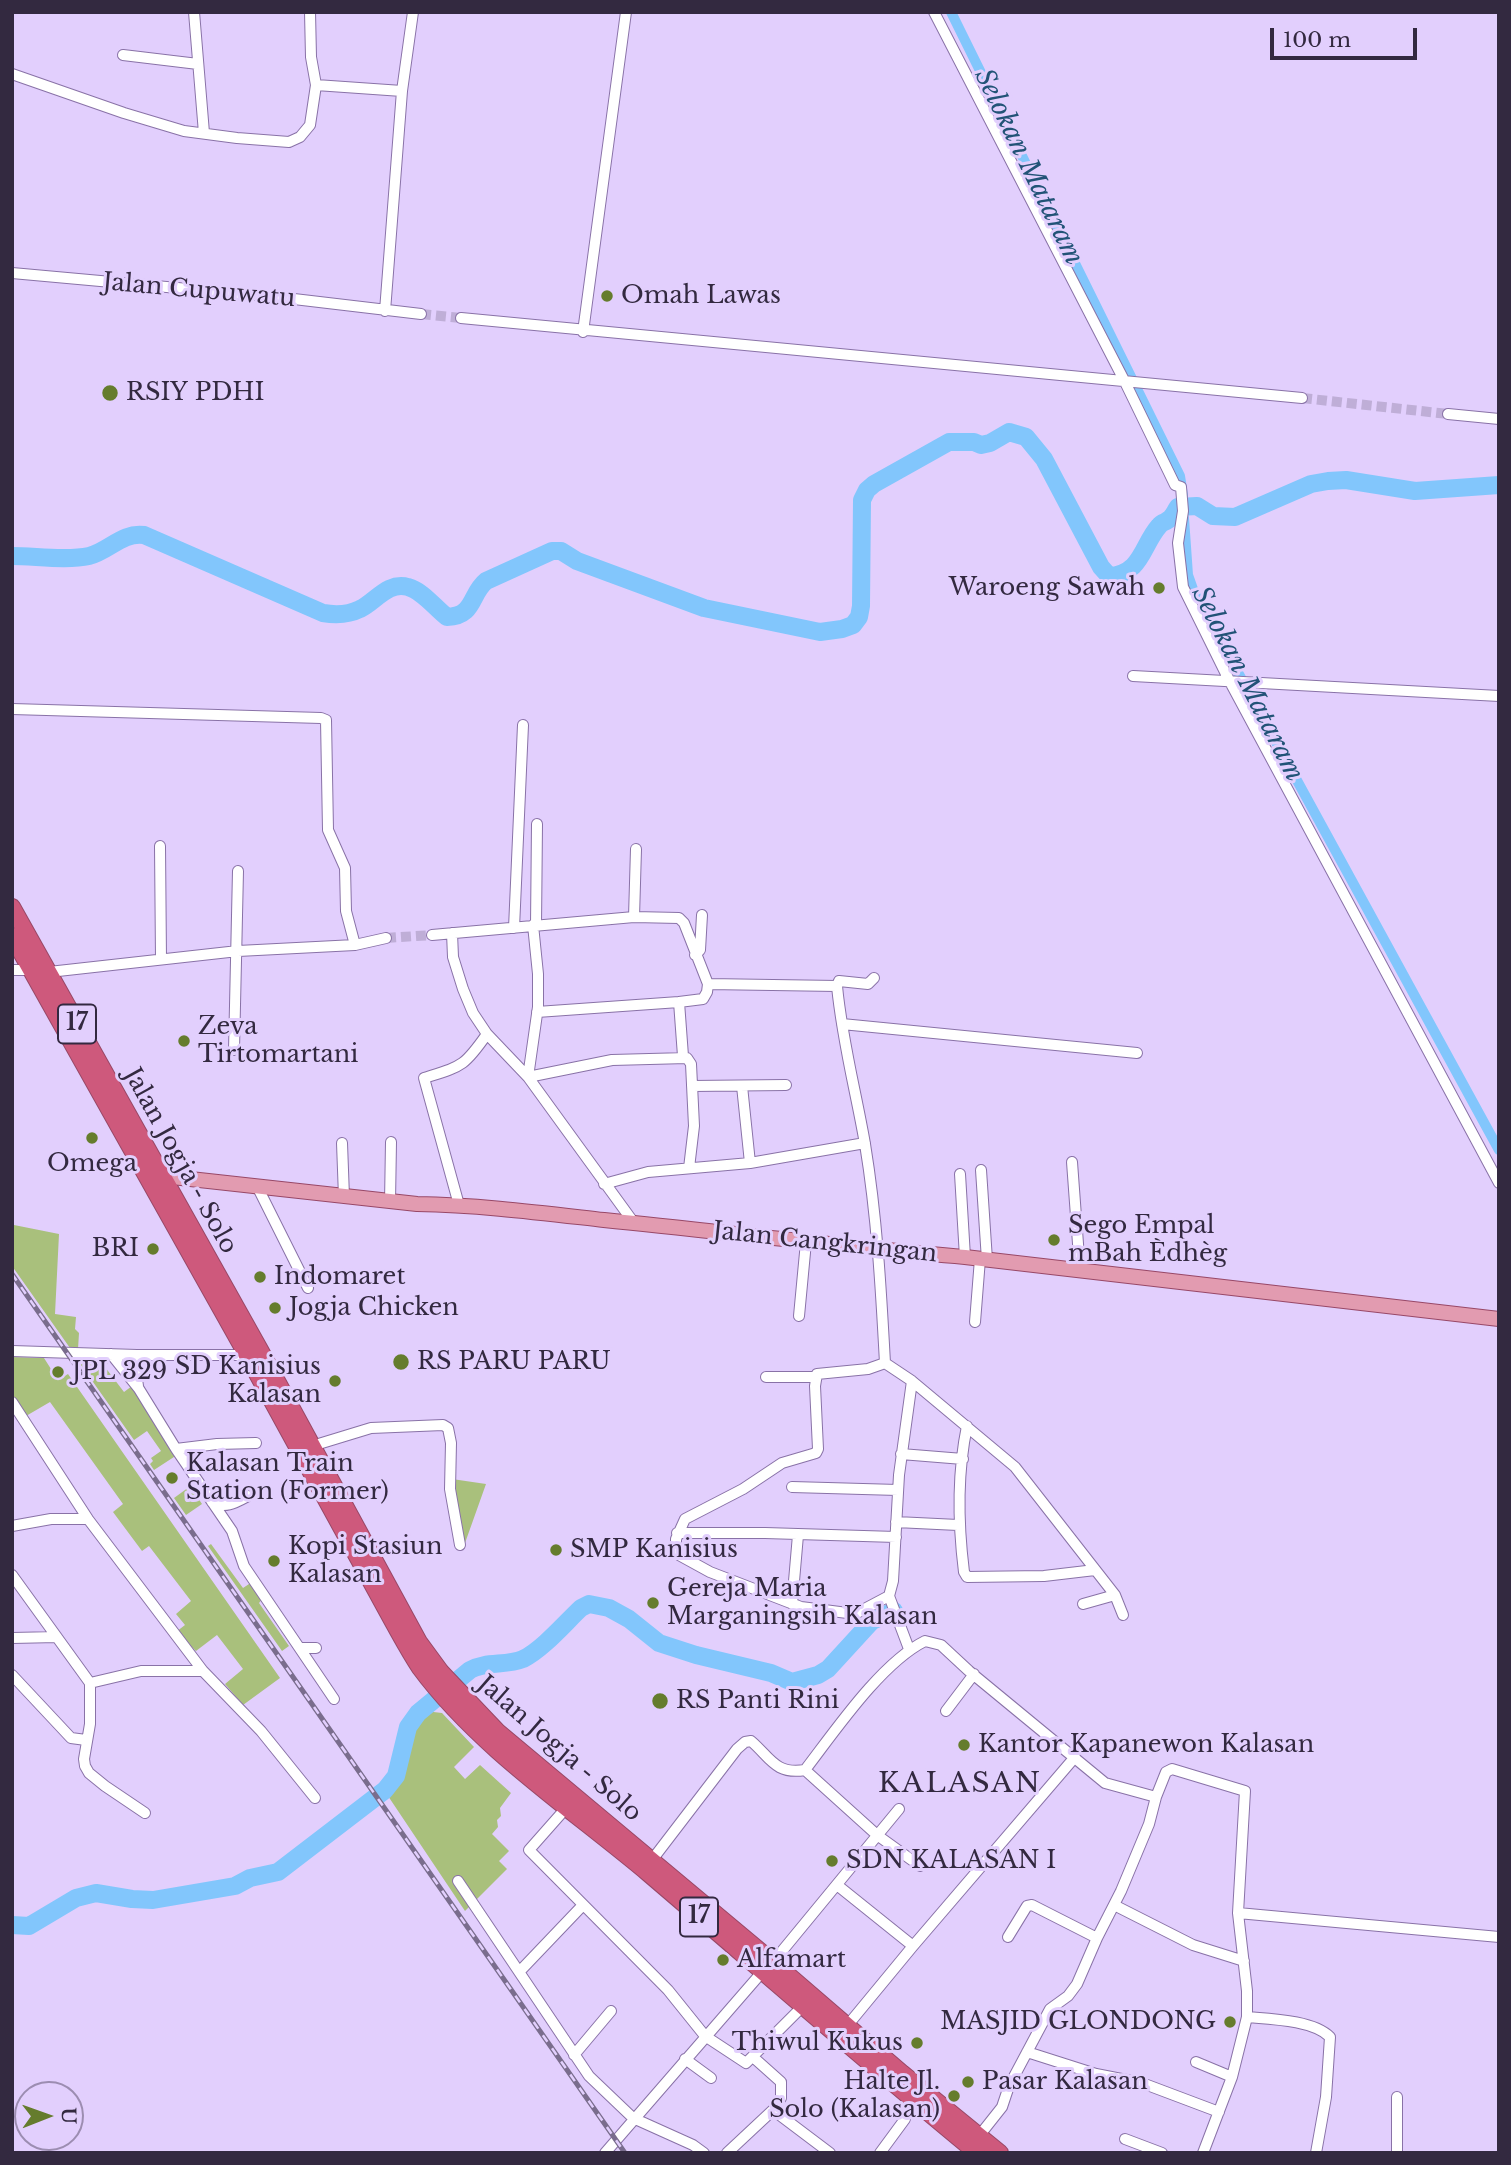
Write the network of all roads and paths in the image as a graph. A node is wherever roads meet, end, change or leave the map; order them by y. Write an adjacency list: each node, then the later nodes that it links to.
1 (194, 12): 7 (street)
2 (310, 12): 9 (street)
3 (413, 12): 10 (street)
4 (626, 12): 16 (street)
5 (934, 12): 17 (street)
6 (123, 55): 7 (street)
7 (198, 64): 11 (street)
8 (12, 74): 11 (street)
9 (316, 85): 10 (street); 11 (street)
10 (402, 91): 13 (street)
11 (204, 133)
12 (12, 273): 13 (street, Jalan Cupuwatu)
13 (385, 312): 14 (street, Jalan Cupuwatu)
14 (421, 314)
15 (461, 318): 16 (street)
16 (583, 332): 17 (street)
17 (1131, 382): 18 (street); 22 (street)
18 (1302, 398)
19 (1448, 414): 20 (street)
20 (1499, 419)
21 (1133, 676): 22 (street)
22 (1234, 682): 23 (street); 69 (street)
23 (1499, 696)
24 (12, 709): 39 (street)
25 (523, 725): 34 (street)
26 (537, 824): 33 (street)
27 (160, 846): 42 (street)
28 (636, 849): 32 (street)
29 (238, 871): 40 (street)
30 (12, 907): 45 (highway, Jalan Jogja - Solo / 17)
31 (702, 915): 41 (street)
32 (634, 917): 33 (street); 41 (street)
33 (535, 925): 34 (street); 50 (street)
34 (514, 928): 35 (street)
35 (452, 933): 36 (street); 52 (street)
36 (432, 935)
37 (12, 936): 44 (highway, Jalan Jogja - Solo / 17)
38 (386, 938): 39 (street)
39 (355, 945): 40 (street)
40 (238, 951): 42 (street); 53 (street)
41 (695, 955): 47 (street)
42 (161, 958): 45 (street)
43 (12, 970): 44 (street)
44 (31, 970): 68 (highway, Jalan Jogja - Solo / 17)
45 (49, 972): 68 (highway, Jalan Jogja - Solo / 17)
46 (874, 978): 48 (street)
47 (708, 984): 48 (street); 49 (street)
48 (837, 986): 51 (street)
49 (679, 1002): 50 (street); 55 (street)
50 (537, 1012): 56 (street)
51 (842, 1024): 54 (street); 62 (street)
52 (487, 1034): 56 (street); 74 (street)
53 (234, 1050)
54 (1138, 1053)
55 (683, 1056): 56 (street); 58 (street)
56 (528, 1076): 70 (street)
57 (786, 1085): 59 (street)
58 (692, 1086): 59 (street); 65 (street)
59 (742, 1086): 64 (street)
60 (391, 1142): 73 (street)
61 (342, 1143): 72 (street)
62 (865, 1143): 64 (street); 77 (street)
63 (1072, 1162): 80 (street)
64 (750, 1163): 65 (street)
65 (689, 1168): 70 (street)
66 (981, 1170): 79 (street)
67 (960, 1174): 78 (street)
68 (157, 1179): 71 (main road, Jalan Cangkringan); 86 (highway, Jalan Jogja - Solo / 17)
69 (1499, 1183)
70 (604, 1184): 75 (street)
71 (257, 1186): 72 (main road, Jalan Cangkringan); 81 (street)
72 (344, 1197): 73 (main road, Jalan Cangkringan)
73 (390, 1202): 74 (main road, Jalan Cangkringan)
74 (459, 1205): 75 (main road, Jalan Cangkringan)
75 (634, 1223): 76 (main road, Jalan Cangkringan)
76 (806, 1242): 77 (main road, Jalan Cangkringan); 82 (street)
77 (880, 1250): 78 (main road, Jalan Cangkringan); 89 (street)
78 (965, 1257): 79 (main road, Jalan Cangkringan)
79 (984, 1260): 80 (main road, Jalan Cangkringan); 84 (street)
80 (1080, 1271): 83 (main road, Jalan Cangkringan)
81 (308, 1288)
82 (799, 1315)
83 (1499, 1319)
84 (975, 1322)
85 (12, 1351): 87 (street)
86 (254, 1353): 88 (street); 97 (highway, Jalan Jogja - Solo / 17); 128 (highway, Jalan Jogja - Solo / 17)
87 (111, 1354): 88 (street); 93 (street)
88 (137, 1355): 93 (street)
89 (885, 1363): 91 (street); 92 (street)
90 (766, 1377): 91 (street)
91 (815, 1377): 109 (street)
92 (912, 1381): 95 (street); 99 (street)
93 (139, 1388): 98 (street)
94 (12, 1402): 105 (street)
95 (967, 1426): 100 (street); 113 (street)
96 (256, 1443): 98 (street)
97 (312, 1446): 112 (street); 128 (highway, Jalan Jogja - Solo / 17)
98 (176, 1450): 104 (street)
99 (901, 1454): 100 (street); 102 (street)
100 (963, 1459): 107 (street)
101 (792, 1487): 102 (street)
102 (898, 1490): 106 (street)
103 (248, 1496): 104 (street)
104 (212, 1502): 122 (street)
105 (88, 1519): 108 (street); 125 (street)
106 (896, 1522): 107 (street); 111 (street)
107 (958, 1525): 113 (street)
108 (12, 1526)
109 (677, 1533): 110 (street); 117 (street)
110 (798, 1535): 111 (street); 117 (street)
111 (895, 1537): 116 (street)
112 (460, 1545)
113 (1095, 1570): 115 (street)
114 (12, 1575): 121 (street)
115 (1115, 1595): 118 (street); 119 (street)
116 (889, 1596): 117 (street); 124 (street)
117 (792, 1604)
118 (1083, 1604)
119 (1123, 1615)
120 (12, 1637): 121 (street)
121 (57, 1637): 129 (street)
122 (301, 1648): 123 (street); 130 (street)
123 (316, 1648)
124 (909, 1649): 126 (street); 135 (street)
125 (203, 1671): 129 (street); 137 (street)
126 (974, 1674): 132 (street); 134 (street)
127 (12, 1675): 133 (street)
128 (436, 1677): 131 (highway, Jalan Jogja - Solo / 17)
129 (90, 1683): 133 (street)
130 (334, 1699)
131 (466, 1709): 138 (highway, Jalan Jogja - Solo / 17); 142 (highway, Jalan Jogja - Solo / 17)
132 (946, 1711)
133 (86, 1740): 140 (street)
134 (1075, 1757): 136 (street); 152 (street)
135 (805, 1770): 141 (street); 142 (street)
136 (1156, 1797): 147 (street); 148 (street)
137 (315, 1798)
138 (567, 1807): 146 (street); 154 (highway, Jalan Jogja - Solo / 17)
139 (899, 1809): 141 (street)
140 (145, 1813)
141 (877, 1835): 143 (street); 145 (street)
142 (652, 1860): 154 (highway, Jalan Jogja - Solo / 17)
143 (920, 1866)
144 (458, 1881): 155 (street)
145 (837, 1885): 152 (street); 154 (street)
146 (583, 1905): 155 (street); 160 (street)
147 (1114, 1905): 151 (street); 153 (street)
148 (1238, 1913): 150 (street); 153 (street)
149 (1007, 1937): 151 (street)
150 (1499, 1937)
151 (1097, 1938): 161 (street)
152 (913, 1945): 159 (street)
153 (1244, 1961): 158 (street)
154 (768, 1966): 156 (highway, Jalan Jogja - Solo / 17); 159 (highway, Jalan Jogja - Solo / 17); 160 (street)
155 (520, 1971): 162 (street)
156 (803, 2006): 159 (highway, Jalan Jogja - Solo / 17); 163 (street)
157 (611, 2011): 162 (street)
158 (1247, 2017): 166 (street); 183 (street)
159 (838, 2025): 174 (highway, Jalan Jogja - Solo / 17)
160 (705, 2036): 163 (street); 164 (street)
161 (1027, 2052): 170 (street); 174 (street)
162 (574, 2055): 171 (street)
163 (753, 2057): 169 (street)
164 (685, 2059): 167 (street); 171 (street)
165 (1196, 2062): 166 (street)
166 (1232, 2077): 170 (street)
167 (711, 2078)
168 (1397, 2097): 184 (street)
169 (773, 2110): 177 (street); 178 (street)
170 (1219, 2112): 182 (street)
171 (633, 2118): 175 (street); 176 (street)
172 (905, 2119): 179 (street)
173 (1125, 2139): 181 (street)
174 (978, 2144): 180 (highway, Jalan Jogja - Solo / 17)
175 (605, 2153)
176 (704, 2153)
177 (727, 2153)
178 (830, 2153)
179 (880, 2153)
180 (1000, 2153)
181 (1162, 2153)
182 (1203, 2153)
183 (1316, 2153)
184 (1397, 2153)

